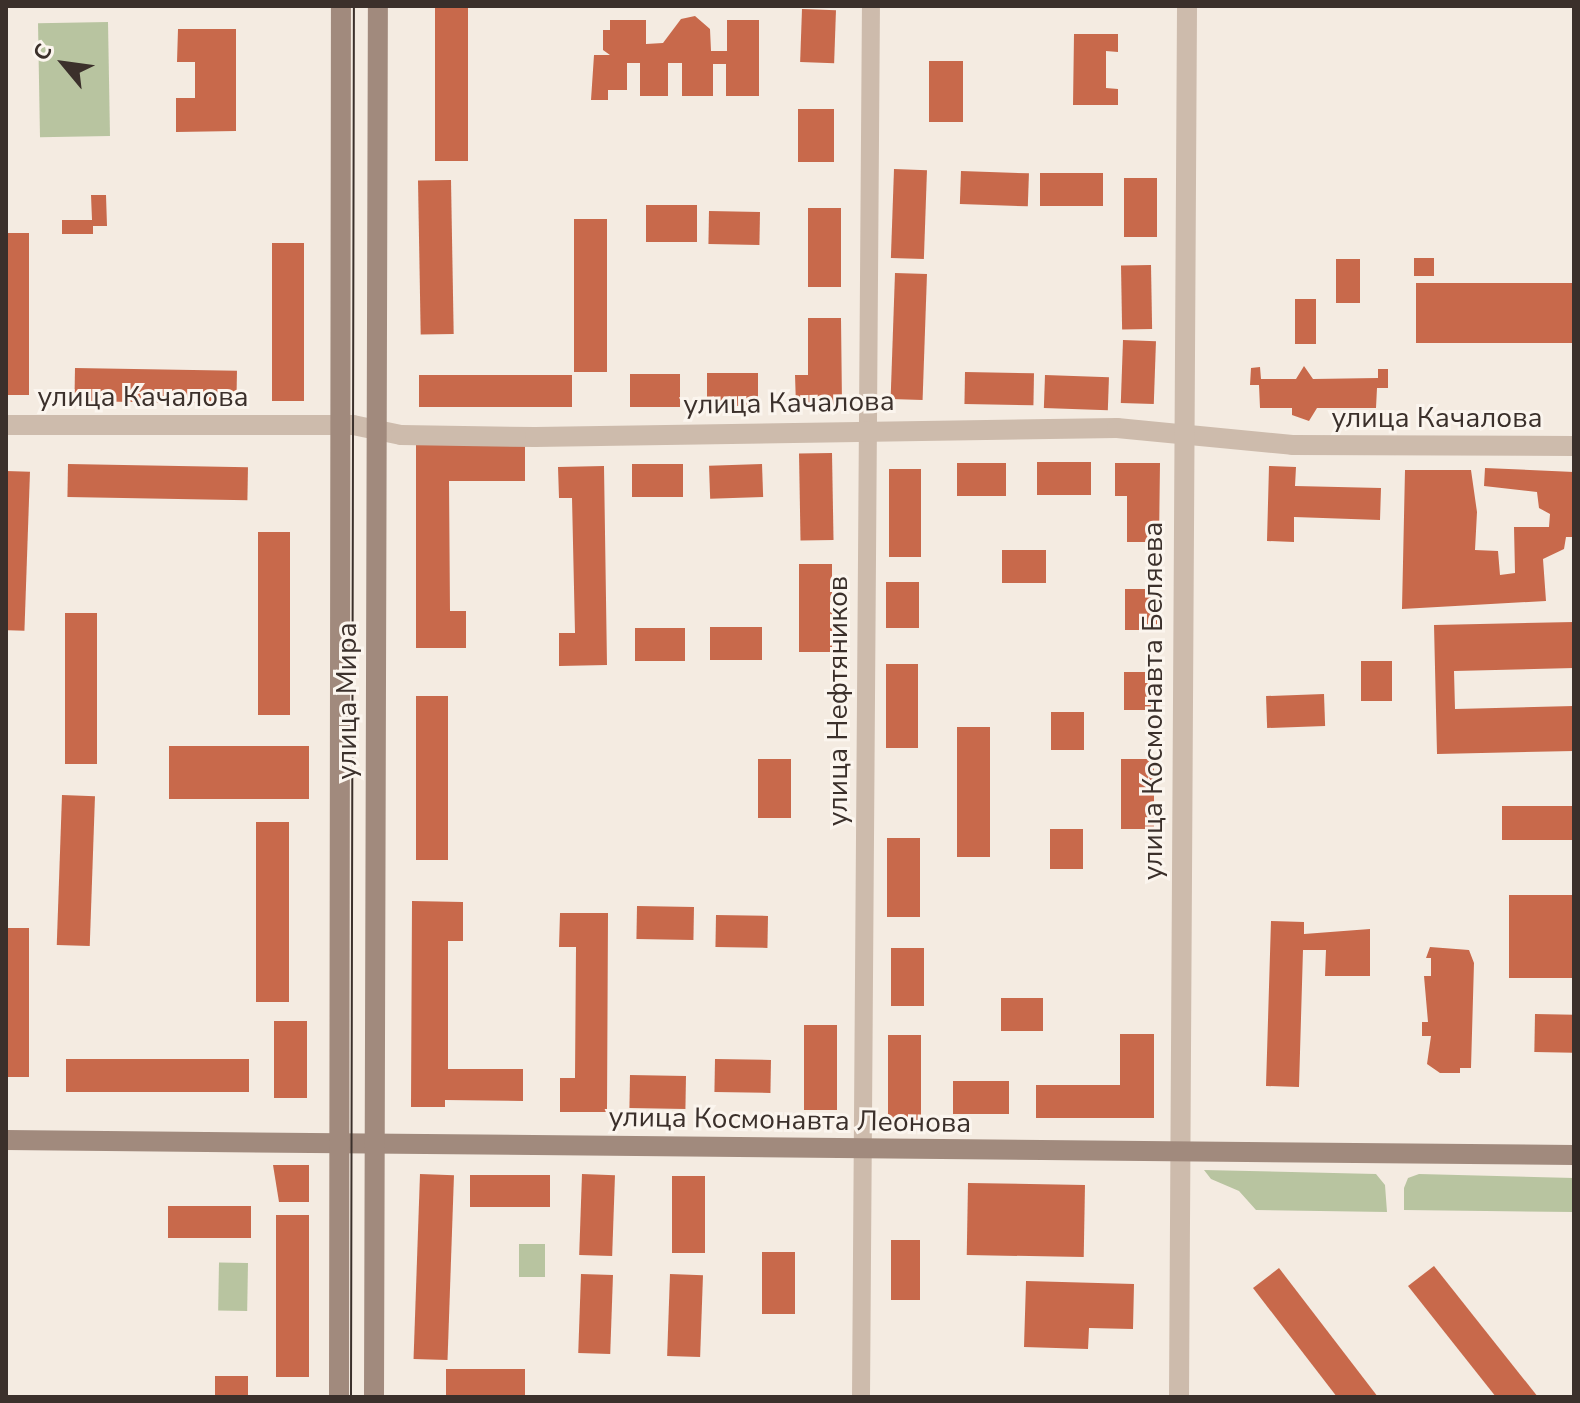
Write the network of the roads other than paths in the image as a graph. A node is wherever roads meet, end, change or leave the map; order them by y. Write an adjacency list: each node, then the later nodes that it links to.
1 (341, 6): 6 (main road, улица Мира)
2 (378, 6): 7 (main road, улица Мира)
3 (871, 6): 8 (street, улица Нефтяников)
4 (1187, 6): 9 (street, улица Космонавта Беляева)
5 (6, 425): 6 (street, улица Качалова)
6 (340, 425): 7 (street, улица Качалова); 12 (main road, улица Мира)
7 (376, 426): 8 (street, улица Качалова); 13 (main road, улица Мира)
8 (867, 429): 9 (street, улица Качалова); 14 (street, улица Нефтяников)
9 (1183, 434): 10 (street, улица Качалова); 15 (street, улица Космонавта Беляева)
10 (1574, 446)
11 (6, 1140): 12 (main road, улица Космонавта Леонова)
12 (339, 1143): 13 (main road, улица Космонавта Леонова); 17 (main road, улица Мира)
13 (374, 1144): 14 (main road, улица Космонавта Леонова); 18 (main road, улица Мира)
14 (864, 1149): 15 (main road, улица Космонавта Леонова); 19 (street, улица Нефтяников)
15 (1178, 1152): 16 (main road, улица Космонавта Леонова); 20 (street, улица Космонавта Беляева)
16 (1574, 1155)
17 (339, 1397)
18 (374, 1397)
19 (861, 1397)
20 (1179, 1397)

